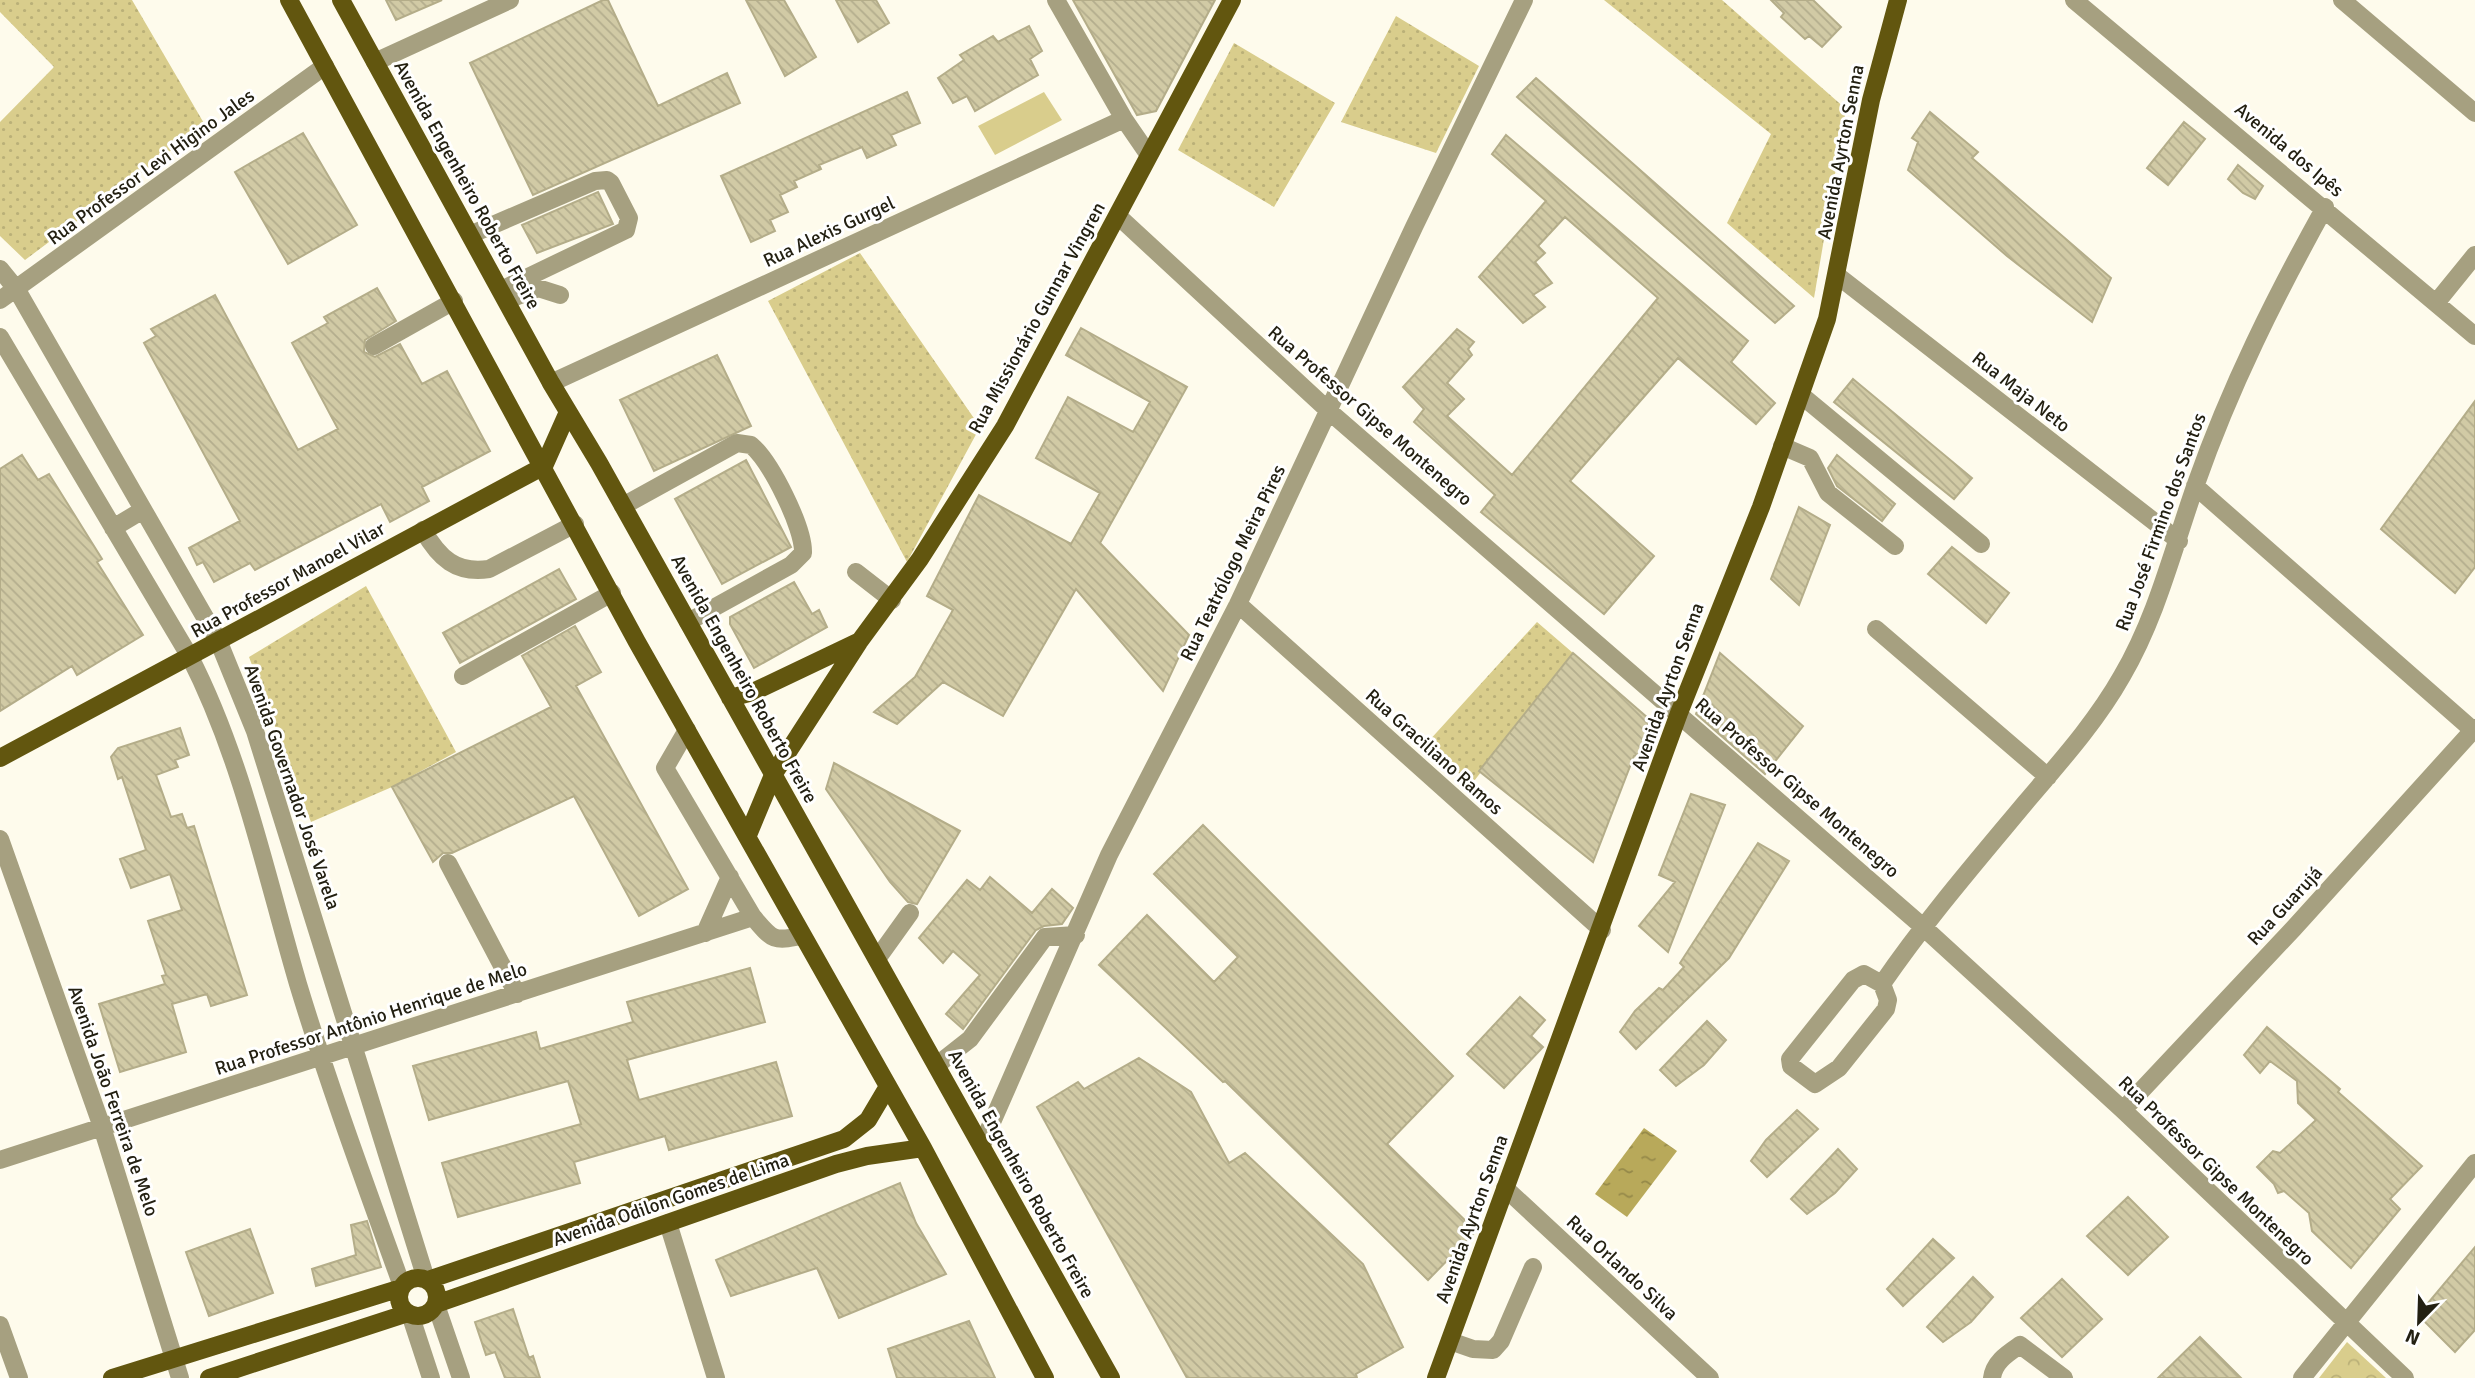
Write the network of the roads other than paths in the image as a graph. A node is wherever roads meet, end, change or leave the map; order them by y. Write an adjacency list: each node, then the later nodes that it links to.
1 (289, 0): 11 (main road)
2 (510, 0): 10 (street)
3 (1056, 0): 13 (street)
4 (1232, 0): 14 (main road, Rua Missionário Gunnar Vingren)
5 (1524, 0): 33 (street, Rua Teatrólogo Meira Pires)
6 (1898, 0): 20 (main road, Avenida Ayrton Senna)
7 (2074, 0): 15 (street, Avenida dos Ipês)
8 (2342, 0): 12 (street)
9 (347, 4): 10 (main road, Avenida Engenheiro Roberto Freire)
10 (375, 62): 17 (main road, Avenida Engenheiro Roberto Freire)
11 (325, 66): 21 (street, Rua Professor Levi Higino Jales); 25 (main road)
12 (2475, 113)
13 (1124, 119): 14 (street); 30 (street, Rua Alexis Gurgel)
14 (1148, 154): 16 (main road, Rua Missionário Gunnar Vingren)
15 (2325, 207): 26 (street, Avenida dos Ipês); 36 (street, Rua José Firmino dos Santos)
16 (1118, 216): 33 (street, Rua Professor Gipse Montenegro); 47 (main road, Rua Missionário Gunnar Vingren)
17 (472, 234): 22 (main road, Avenida Engenheiro Roberto Freire); 22 (street)
18 (2475, 255): 26 (street)
19 (0, 269): 21 (street, Avenida Governador José Varela)
20 (1838, 276): 31 (main road, Avenida Ayrton Senna); 42 (street, Rua Maja Neto)
21 (17, 290): 24 (street, Rua Professor Levi Higino Jales); 38 (street, Avenida Governador José Varela)
22 (504, 295): 23 (street); 30 (main road, Avenida Engenheiro Roberto Freire)
23 (560, 295)
24 (0, 300)
25 (454, 301): 29 (street); 35 (main road)
26 (2436, 303): 27 (street, Avenida dos Ipês)
27 (2475, 336)
28 (0, 337): 40 (street)
29 (374, 346)
30 (551, 383): 32 (main road, Avenida Engenheiro Roberto Freire)
31 (1801, 395): 34 (main road, Avenida Ayrton Senna); 43 (street)
32 (568, 412): 35 (main road); 37 (main road, Avenida Engenheiro Roberto Freire)
33 (1329, 412): 48 (street, Rua Teatrólogo Meira Pires); 56 (street, Rua Professor Gipse Montenegro)
34 (1782, 446): 44 (street); 56 (main road, Avenida Ayrton Senna)
35 (544, 466): 39 (main road); 41 (main road, Rua Professor Manoel Vilar)
36 (2195, 486): 42 (street, Rua José Firmino dos Santos); 58 (street)
37 (623, 506): 49 (main road, Avenida Engenheiro Roberto Freire); 49 (street)
38 (143, 510): 40 (street); 51 (street, Avenida Governador José Varela)
39 (575, 524): 41 (street); 46 (main road)
40 (113, 528): 53 (street)
41 (423, 530): 51 (main road, Rua Professor Manoel Vilar)
42 (2179, 541): 63 (street, Rua José Firmino dos Santos)
43 (1981, 544)
44 (1895, 546)
45 (856, 572): 47 (street)
46 (612, 593): 54 (street); 57 (main road)
47 (892, 600): 52 (main road, Rua Missionário Gunnar Vingren)
48 (1238, 604): 71 (street, Rua Graciliano Ramos); 73 (street, Rua Teatrólogo Meira Pires)
49 (688, 622): 55 (main road, Avenida Engenheiro Roberto Freire)
50 (1876, 629): 63 (street)
51 (218, 640): 53 (main road, Rua Professor Manoel Vilar); 59 (street, Avenida Governador José Varela)
52 (859, 642): 55 (main road, Rua Missionário Gunnar Vingren); 62 (main road, Rua Missionário Gunnar Vingren)
53 (190, 657): 60 (street); 61 (main road, Rua Professor Manoel Vilar)
54 (463, 676)
55 (730, 698): 62 (main road, Avenida Engenheiro Roberto Freire)
56 (1679, 713): 70 (street, Rua Professor Gipse Montenegro); 71 (main road, Avenida Ayrton Senna)
57 (687, 730): 64 (main road); 67 (street)
58 (2474, 730): 82 (street, Rua Guarujá)
59 (258, 740): 60 (street); 78 (street, Avenida Governador José Varela)
60 (229, 750): 79 (street)
61 (0, 758)
62 (773, 775): 64 (main road, Rua Missionário Gunnar Vingren); 75 (main road, Avenida Engenheiro Roberto Freire)
63 (2048, 777): 70 (street, Rua José Firmino dos Santos)
64 (748, 835): 74 (main road)
65 (0, 839): 83 (street, Avenida João Ferreira de Melo)
66 (448, 863): 77 (street)
67 (730, 877): 69 (street); 72 (street)
68 (910, 912): 75 (street)
69 (753, 917): 72 (street, Rua Professor Antônio Henrique de Melo); 74 (street)
70 (1922, 926): 76 (street, Rua José Firmino dos Santos); 82 (street, Rua Professor Gipse Montenegro)
71 (1602, 930): 88 (main road, Avenida Ayrton Senna)
72 (705, 933): 77 (street, Rua Professor Antônio Henrique de Melo)
73 (1076, 935): 80 (street); 84 (street, Rua Teatrólogo Meira Pires)
74 (801, 936): 81 (main road)
75 (877, 959): 80 (main road, Avenida Engenheiro Roberto Freire)
76 (1882, 984): 76 (street)
77 (517, 994): 78 (street, Rua Professor Antônio Henrique de Melo)
78 (355, 1047): 79 (street, Rua Professor Antônio Henrique de Melo); 91 (street, Avenida Governador José Varela)
79 (321, 1058): 83 (street, Rua Professor Antônio Henrique de Melo); 92 (street)
80 (937, 1065): 84 (main road, Avenida Engenheiro Roberto Freire)
81 (887, 1088): 85 (main road); 91 (main road, Avenida Odilon Gomes de Lima)
82 (2123, 1110): 95 (street, Rua Professor Gipse Montenegro)
83 (102, 1127): 86 (street, Rua Professor Antônio Henrique de Melo); 98 (street, Avenida João Ferreira de Melo)
84 (982, 1145): 107 (main road, Avenida Engenheiro Roberto Freire)
85 (923, 1149): 89 (main road, Avenida Odilon Gomes de Lima); 106 (main road)
86 (0, 1160)
87 (2475, 1163): 95 (street)
88 (1504, 1188): 97 (main road, Avenida Ayrton Senna); 109 (street, Rua Orlando Silva)
89 (668, 1223): 93 (main road, Avenida Odilon Gomes de Lima); 105 (street)
90 (1533, 1267): 97 (street)
91 (427, 1279): 92 (main road); 93 (main road)
92 (401, 1287): 94 (main road); 98 (main road)
93 (436, 1305): 94 (main road); 104 (street)
94 (409, 1314): 102 (main road); 103 (street)
95 (2344, 1322): 112 (street); 113 (street, Rua Professor Gipse Montenegro)
96 (0, 1325): 99 (street)
97 (1450, 1341): 108 (main road, Avenida Ayrton Senna)
98 (175, 1359): 100 (main road); 101 (street, Avenida João Ferreira de Melo)
99 (19, 1378)
100 (112, 1378)
101 (180, 1378)
102 (209, 1378)
103 (431, 1378)
104 (461, 1378)
105 (716, 1378)
106 (1045, 1378)
107 (1111, 1378)
108 (1437, 1378)
109 (1710, 1378)
110 (1992, 1378): 111 (street)
111 (2064, 1378)
112 (2302, 1378)
113 (2405, 1378)

